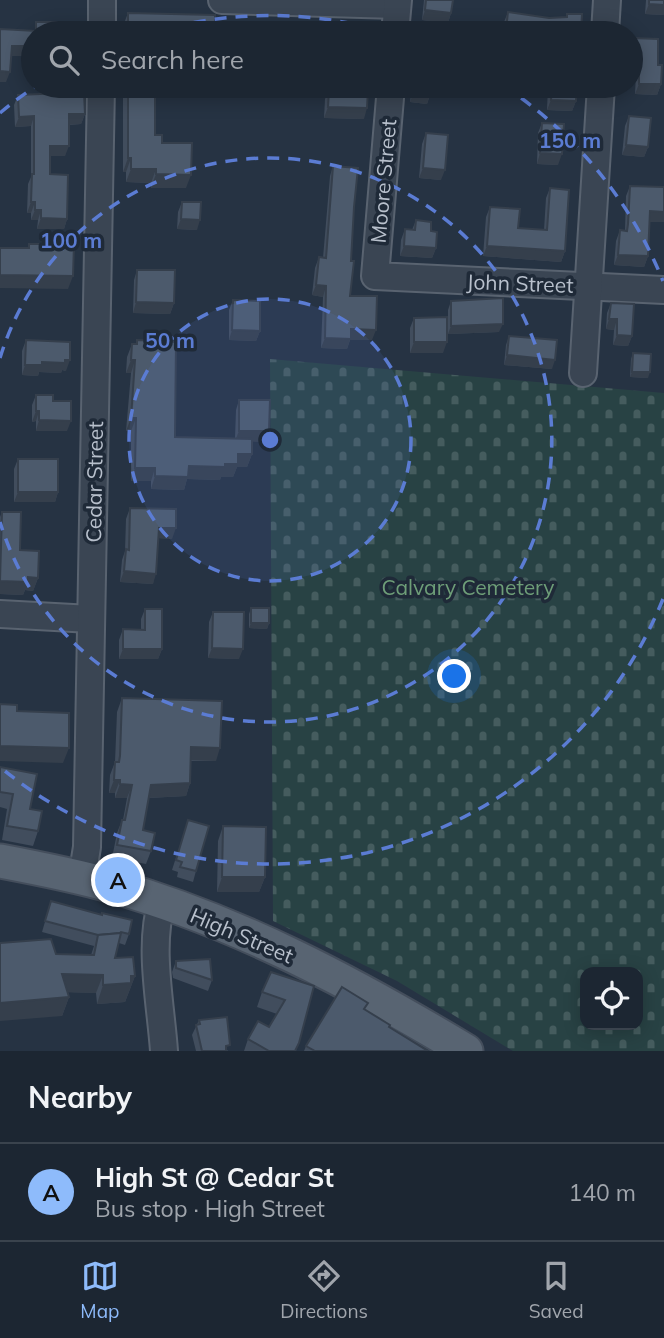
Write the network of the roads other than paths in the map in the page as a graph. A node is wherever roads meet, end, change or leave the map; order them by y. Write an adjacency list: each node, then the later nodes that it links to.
1 (102, 0): 5 (street)
2 (222, 0): 4 (street)
3 (607, 0): 7 (street)
4 (398, 3): 6 (street)
5 (102, 21)
6 (396, 21)
7 (606, 21)
8 (101, 98): 16 (street, Cedar Street)
9 (390, 98): 11 (street, Moore Street)
10 (600, 98): 12 (street)
11 (375, 276): 12 (street, John Street)
12 (589, 286): 13 (street, John Street); 14 (street)
13 (664, 290)
14 (583, 373)
15 (0, 614): 16 (street)
16 (92, 619): 18 (street, Cedar Street)
17 (0, 861): 18 (main road, High Street)
18 (82, 878): 19 (main road, High Street)
19 (162, 902): 20 (street); 21 (main road, High Street)
20 (164, 1051)
21 (466, 1051)

